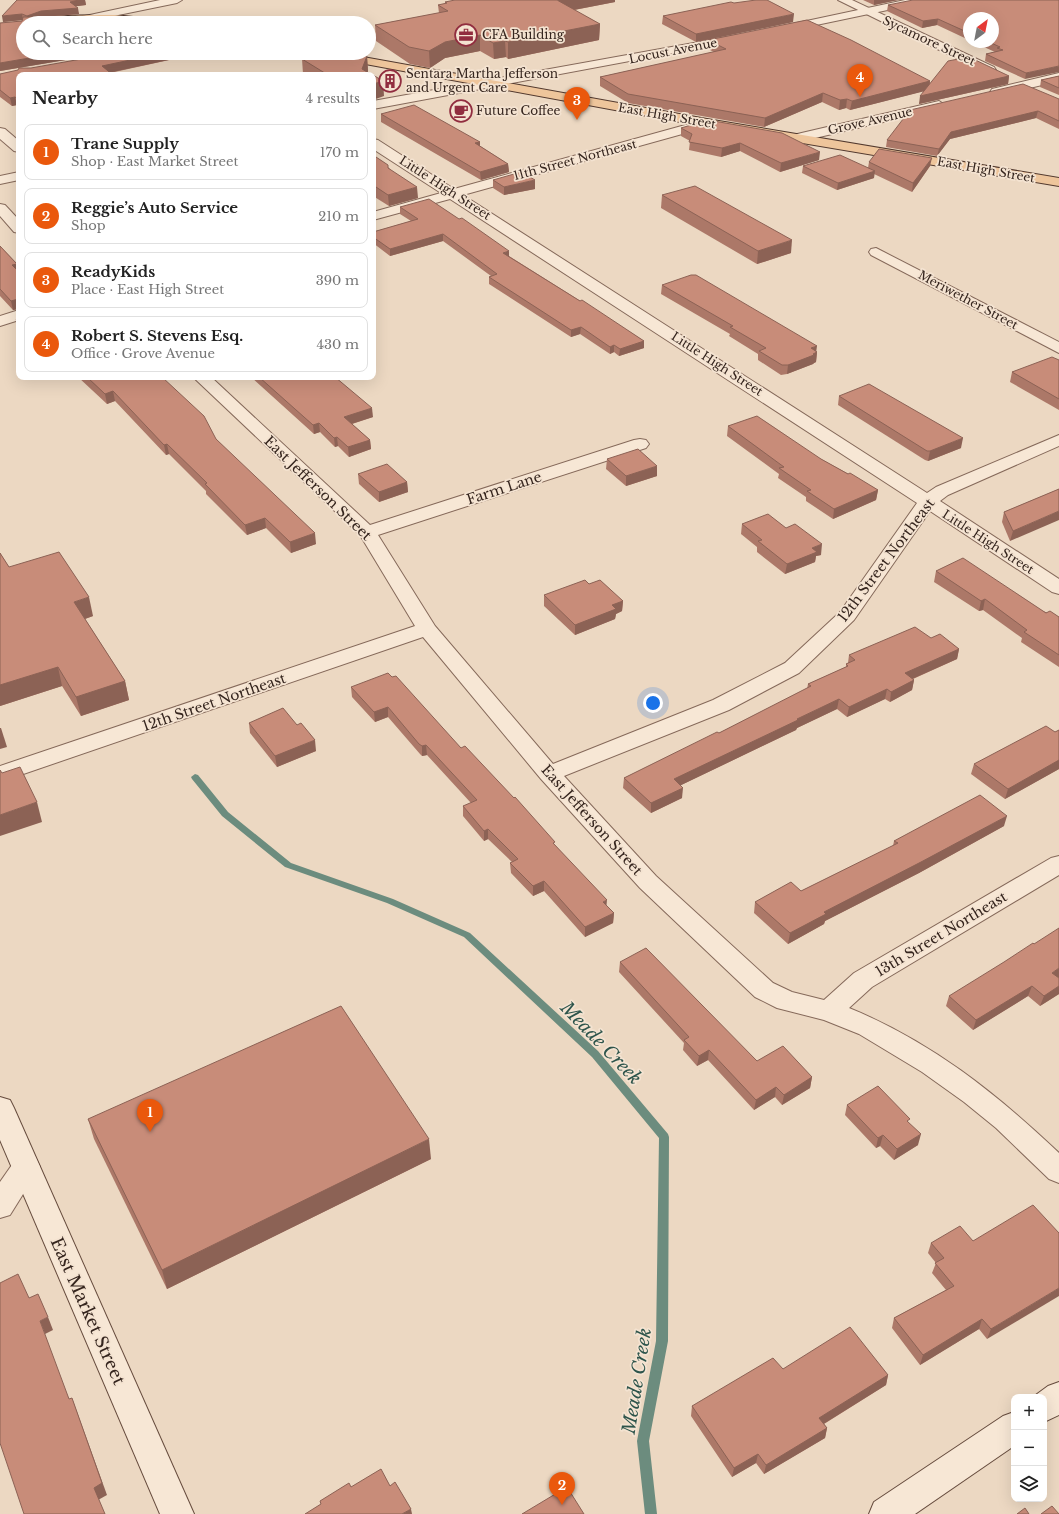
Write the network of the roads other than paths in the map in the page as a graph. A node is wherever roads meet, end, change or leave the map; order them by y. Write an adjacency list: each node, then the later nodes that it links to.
1 (177, 0): 5 (street)
2 (843, 0): 4 (street, Sycamore Street)
3 (921, 0): 4 (street)
4 (866, 12): 6 (street); 11 (street, Sycamore Street)
5 (97, 16)
6 (771, 31)
7 (748, 36): 10 (street, Locust Avenue)
8 (361, 60): 10 (main road, East High Street)
9 (1059, 77): 11 (street)
10 (494, 84): 15 (street, Locust Avenue); 16 (main road, East High Street)
11 (1021, 86): 12 (street, Sycamore Street); 13 (street)
12 (1038, 93)
13 (982, 95)
14 (952, 102): 18 (street, Grove Avenue)
15 (376, 105)
16 (707, 123): 18 (main road, East High Street); 24 (street, 11th Street Northeast)
17 (0, 132): 19 (street)
18 (798, 138): 23 (main road, East High Street)
19 (16, 145)
20 (376, 145): 24 (street, Little High Street)
21 (16, 177): 22 (street)
22 (0, 180)
23 (1059, 182)
24 (453, 193): 26 (street, 11th Street Northeast); 35 (street, Little High Street)
25 (0, 208): 27 (street)
26 (376, 215)
27 (16, 226)
28 (876, 252): 31 (street, Meriwether Street)
29 (16, 317): 30 (street)
30 (0, 321)
31 (1059, 348)
32 (204, 380): 36 (street, East Jefferson Street)
33 (1059, 440): 35 (street, 12th Street Northeast)
34 (640, 444): 36 (street, Farm Lane)
35 (927, 502): 37 (street, Little High Street); 40 (street, 12th Street Northeast)
36 (367, 532): 38 (street, East Jefferson Street)
37 (1059, 588)
38 (427, 629): 39 (street, 12th Street Northeast); 40 (street, East Jefferson Street)
39 (0, 774)
40 (549, 774): 42 (street, East Jefferson Street)
41 (1059, 864): 42 (street, 13th Street Northeast)
42 (829, 1012): 45 (street, East Jefferson Street)
43 (0, 1108): 44 (street, East Market Street)
44 (26, 1167): 46 (street); 50 (street, East Market Street)
45 (1059, 1171)
46 (0, 1206)
47 (1059, 1397): 48 (street)
48 (1047, 1405)
49 (1011, 1429): 51 (street)
50 (177, 1514)
51 (886, 1514)

